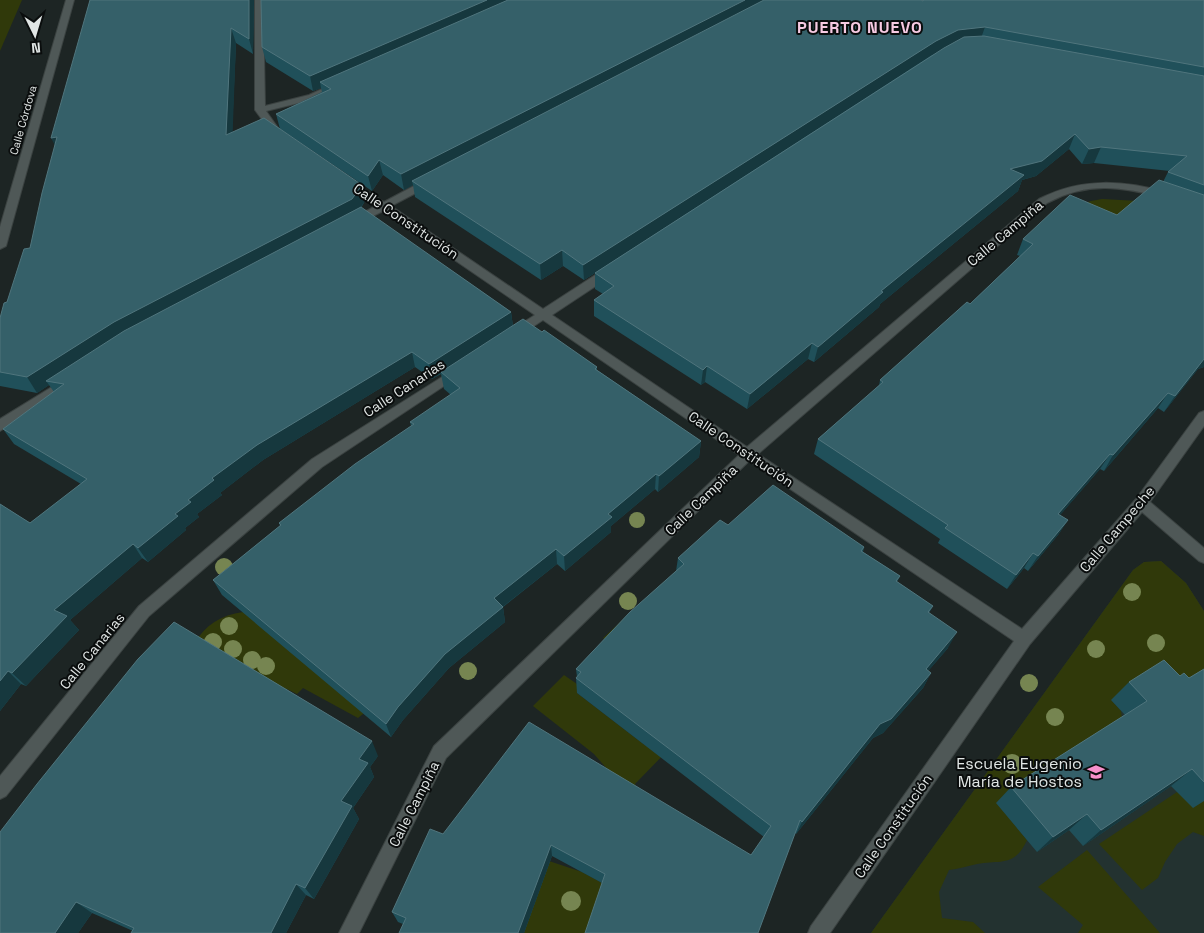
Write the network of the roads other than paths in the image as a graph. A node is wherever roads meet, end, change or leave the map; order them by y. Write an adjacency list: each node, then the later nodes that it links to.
1 (70, 0): 11 (street, Calle Córdova)
2 (259, 0): 4 (street)
3 (347, 81): 4 (street)
4 (260, 110): 5 (street)
5 (291, 143)
6 (337, 174): 9 (street, Calle Constitución)
7 (436, 178): 9 (street)
8 (1178, 199): 19 (street, Calle Campiña)
9 (384, 206): 10 (street); 13 (street, Calle Constitución)
10 (341, 228)
11 (0, 246)
12 (619, 265): 13 (street)
13 (544, 314): 14 (street); 19 (street, Calle Constitución)
14 (503, 341)
15 (471, 362): 23 (street, Calle Canarias)
16 (79, 374): 18 (street)
17 (1204, 416): 20 (street, Calle Campeche)
18 (0, 426)
19 (748, 454): 22 (street, Calle Constitución); 24 (street, Calle Campiña)
20 (1140, 503): 21 (street); 22 (street, Calle Campeche)
21 (1204, 557)
22 (1024, 639): 25 (street, Calle Constitución)
23 (0, 790)
24 (349, 933)
25 (818, 933)

